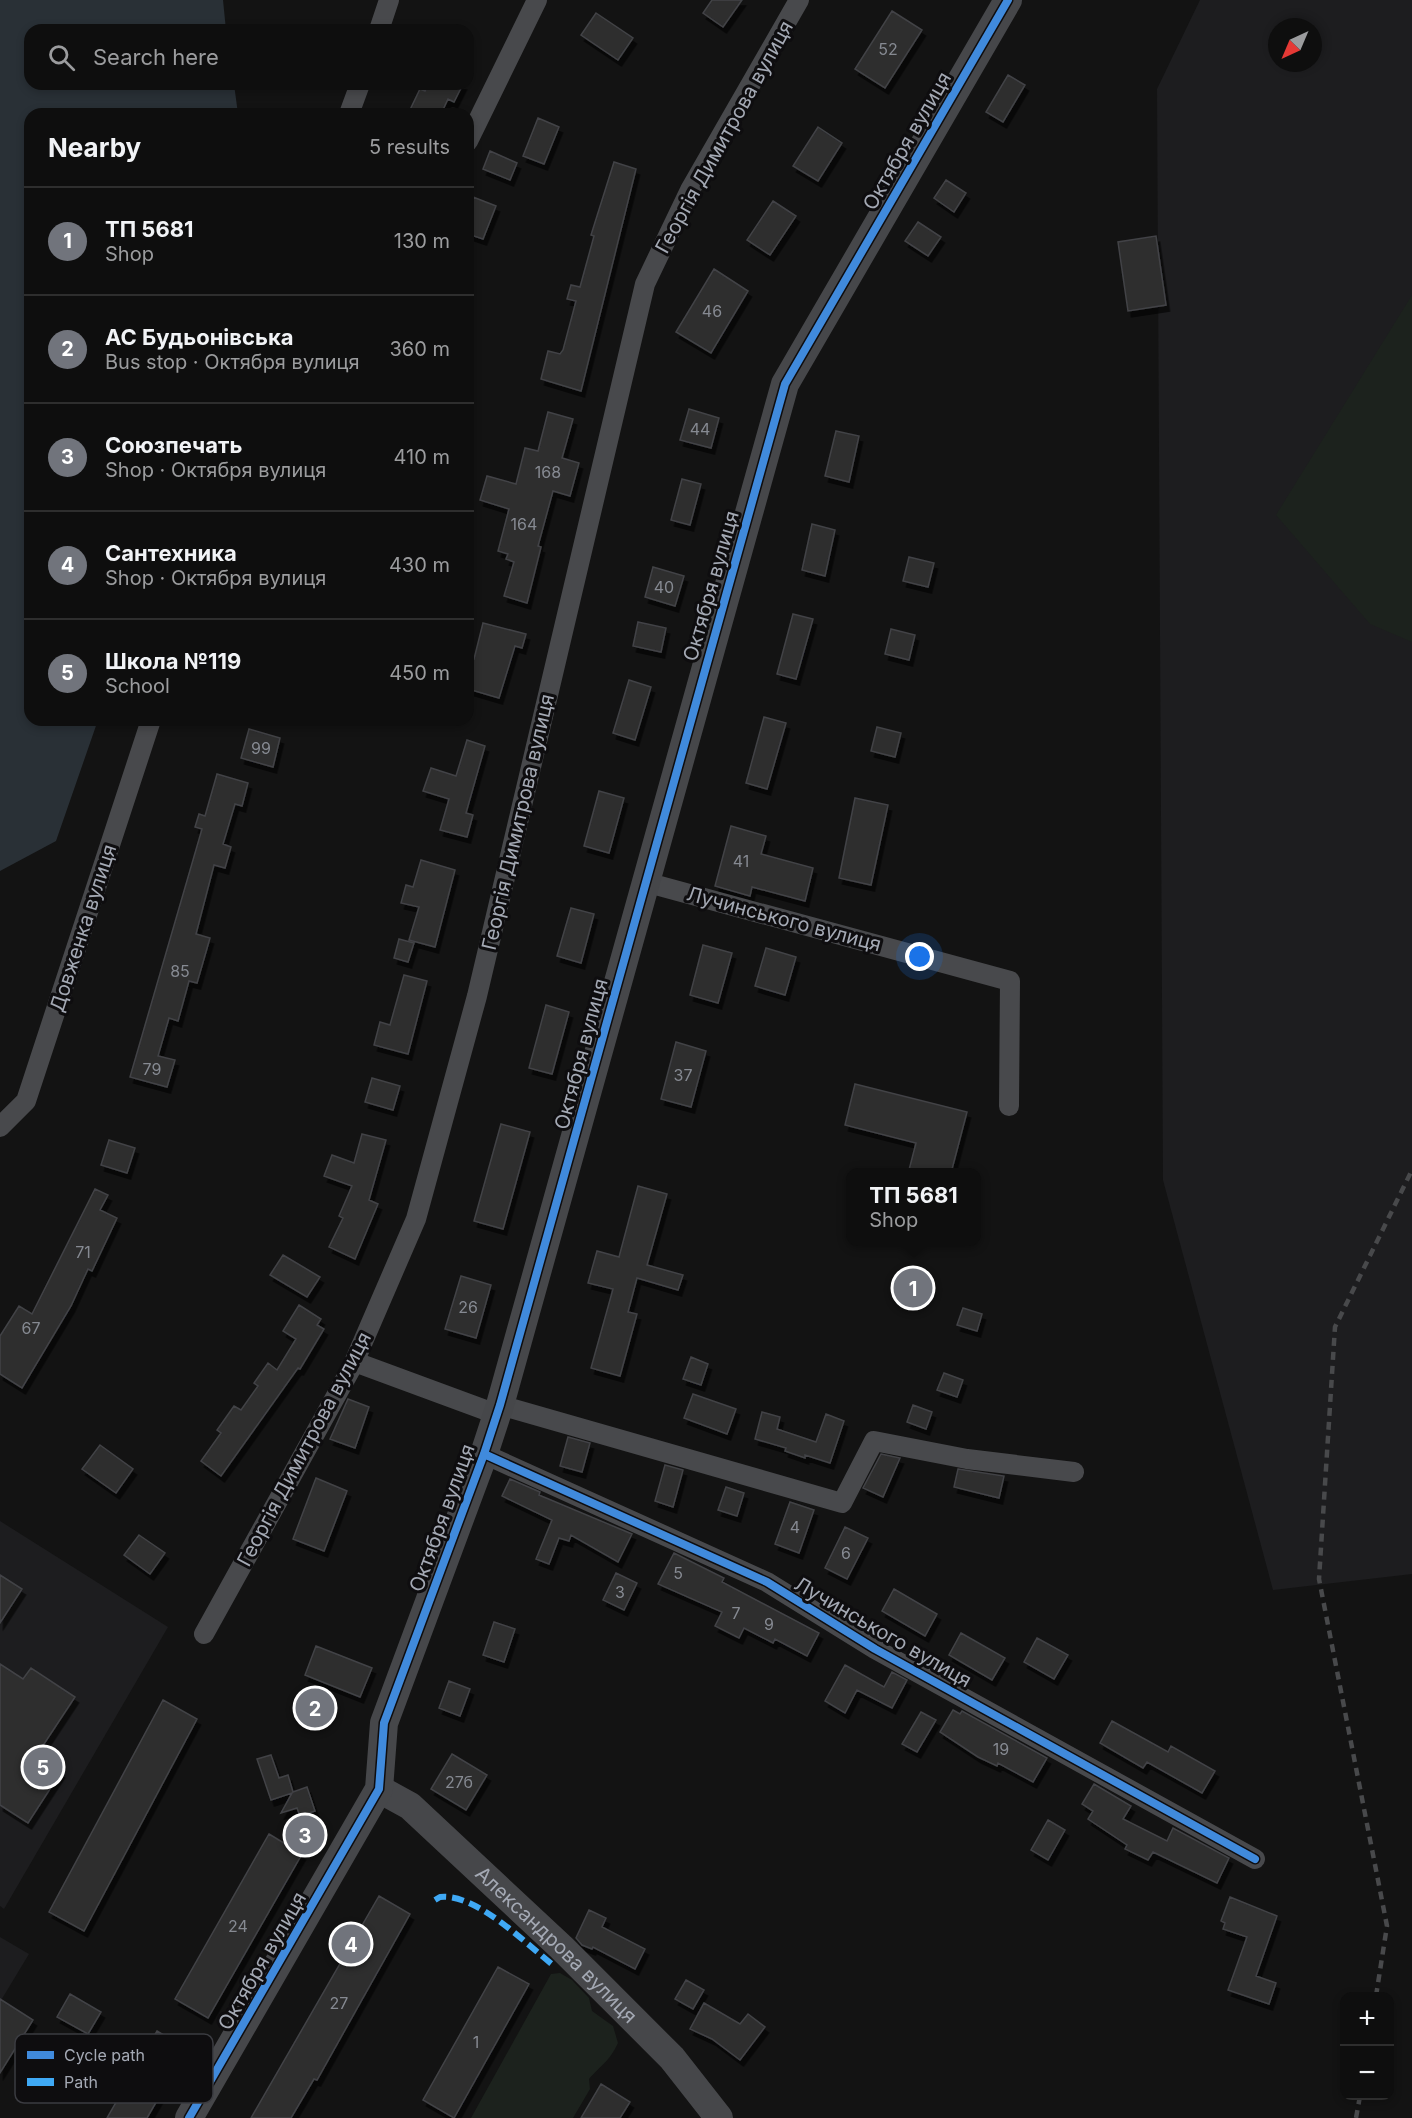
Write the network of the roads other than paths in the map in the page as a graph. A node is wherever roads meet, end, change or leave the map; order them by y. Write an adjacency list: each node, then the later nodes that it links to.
1 (389, 0): 5 (street)
2 (537, 0): 8 (street)
3 (799, 0): 13 (street, Георгія Димитрова вулиця)
4 (1008, 0): 10 (street, Октября вулиця)
5 (381, 24)
6 (358, 90): 7 (street)
7 (351, 108)
8 (474, 129)
9 (149, 726): 12 (street, Довженка вулиця)
10 (645, 882): 11 (street, Лучинського вулиця); 14 (street, Октября вулиця)
11 (1009, 1106)
12 (0, 1126)
13 (355, 1362): 14 (street); 17 (street, Георгія Димитрова вулиця)
14 (498, 1409): 15 (street, Октября вулиця); 16 (street)
15 (484, 1454): 18 (street, Октября вулиця); 19 (street, Лучинського вулиця)
16 (1074, 1472)
17 (204, 1634)
18 (379, 1789): 20 (street, Октября вулиця); 23 (street, Александрова вулиця)
19 (1255, 1859)
20 (213, 2076)
21 (198, 2103): 22 (street, Октября вулиця)
22 (189, 2118)
23 (719, 2118)

